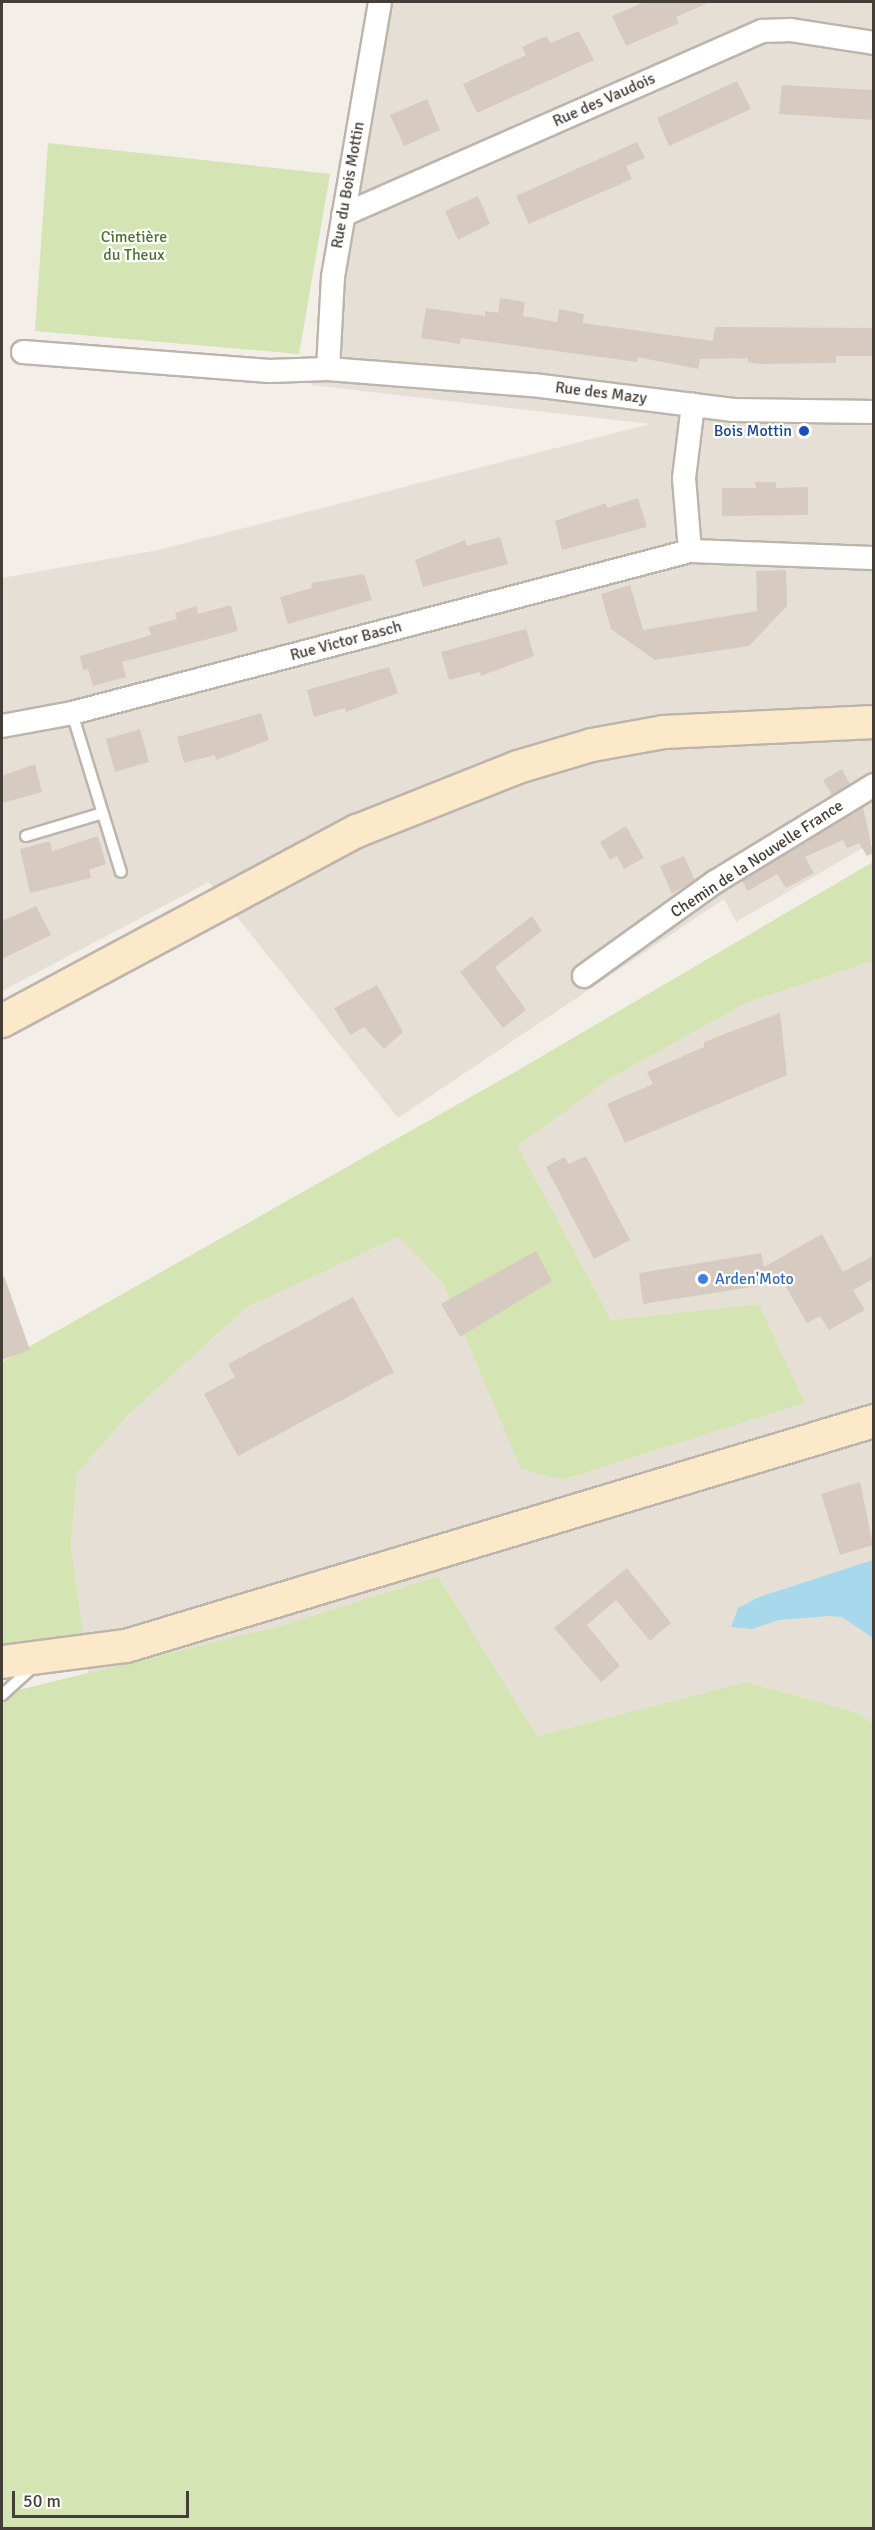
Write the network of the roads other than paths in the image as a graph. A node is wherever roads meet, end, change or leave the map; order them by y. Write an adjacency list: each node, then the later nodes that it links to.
1 (380, 2): 3 (street, Rue du Bois Mottin)
2 (873, 43): 3 (street, Rue des Vaudois)
3 (343, 215): 5 (street, Rue du Bois Mottin)
4 (23, 352): 5 (street, Rue des Mazy)
5 (328, 369): 6 (street, Rue des Mazy)
6 (693, 405): 7 (street, Rue des Mazy); 8 (street)
7 (873, 411)
8 (690, 551): 9 (street, Rue Victor Basch); 10 (street, Rue Victor Basch)
9 (873, 558)
10 (72, 713): 12 (street, Rue Victor Basch); 14 (lane)
11 (873, 722): 18 (main road)
12 (2, 726)
13 (873, 785): 17 (street, Chemin de la Nouvelle France)
14 (103, 813): 15 (lane); 16 (lane)
15 (26, 836)
16 (121, 872)
17 (584, 976)
18 (2, 1021)
19 (873, 1420): 20 (main road)
20 (45, 1656): 21 (main road); 22 (lane)
21 (2, 1662)
22 (2, 1695)

